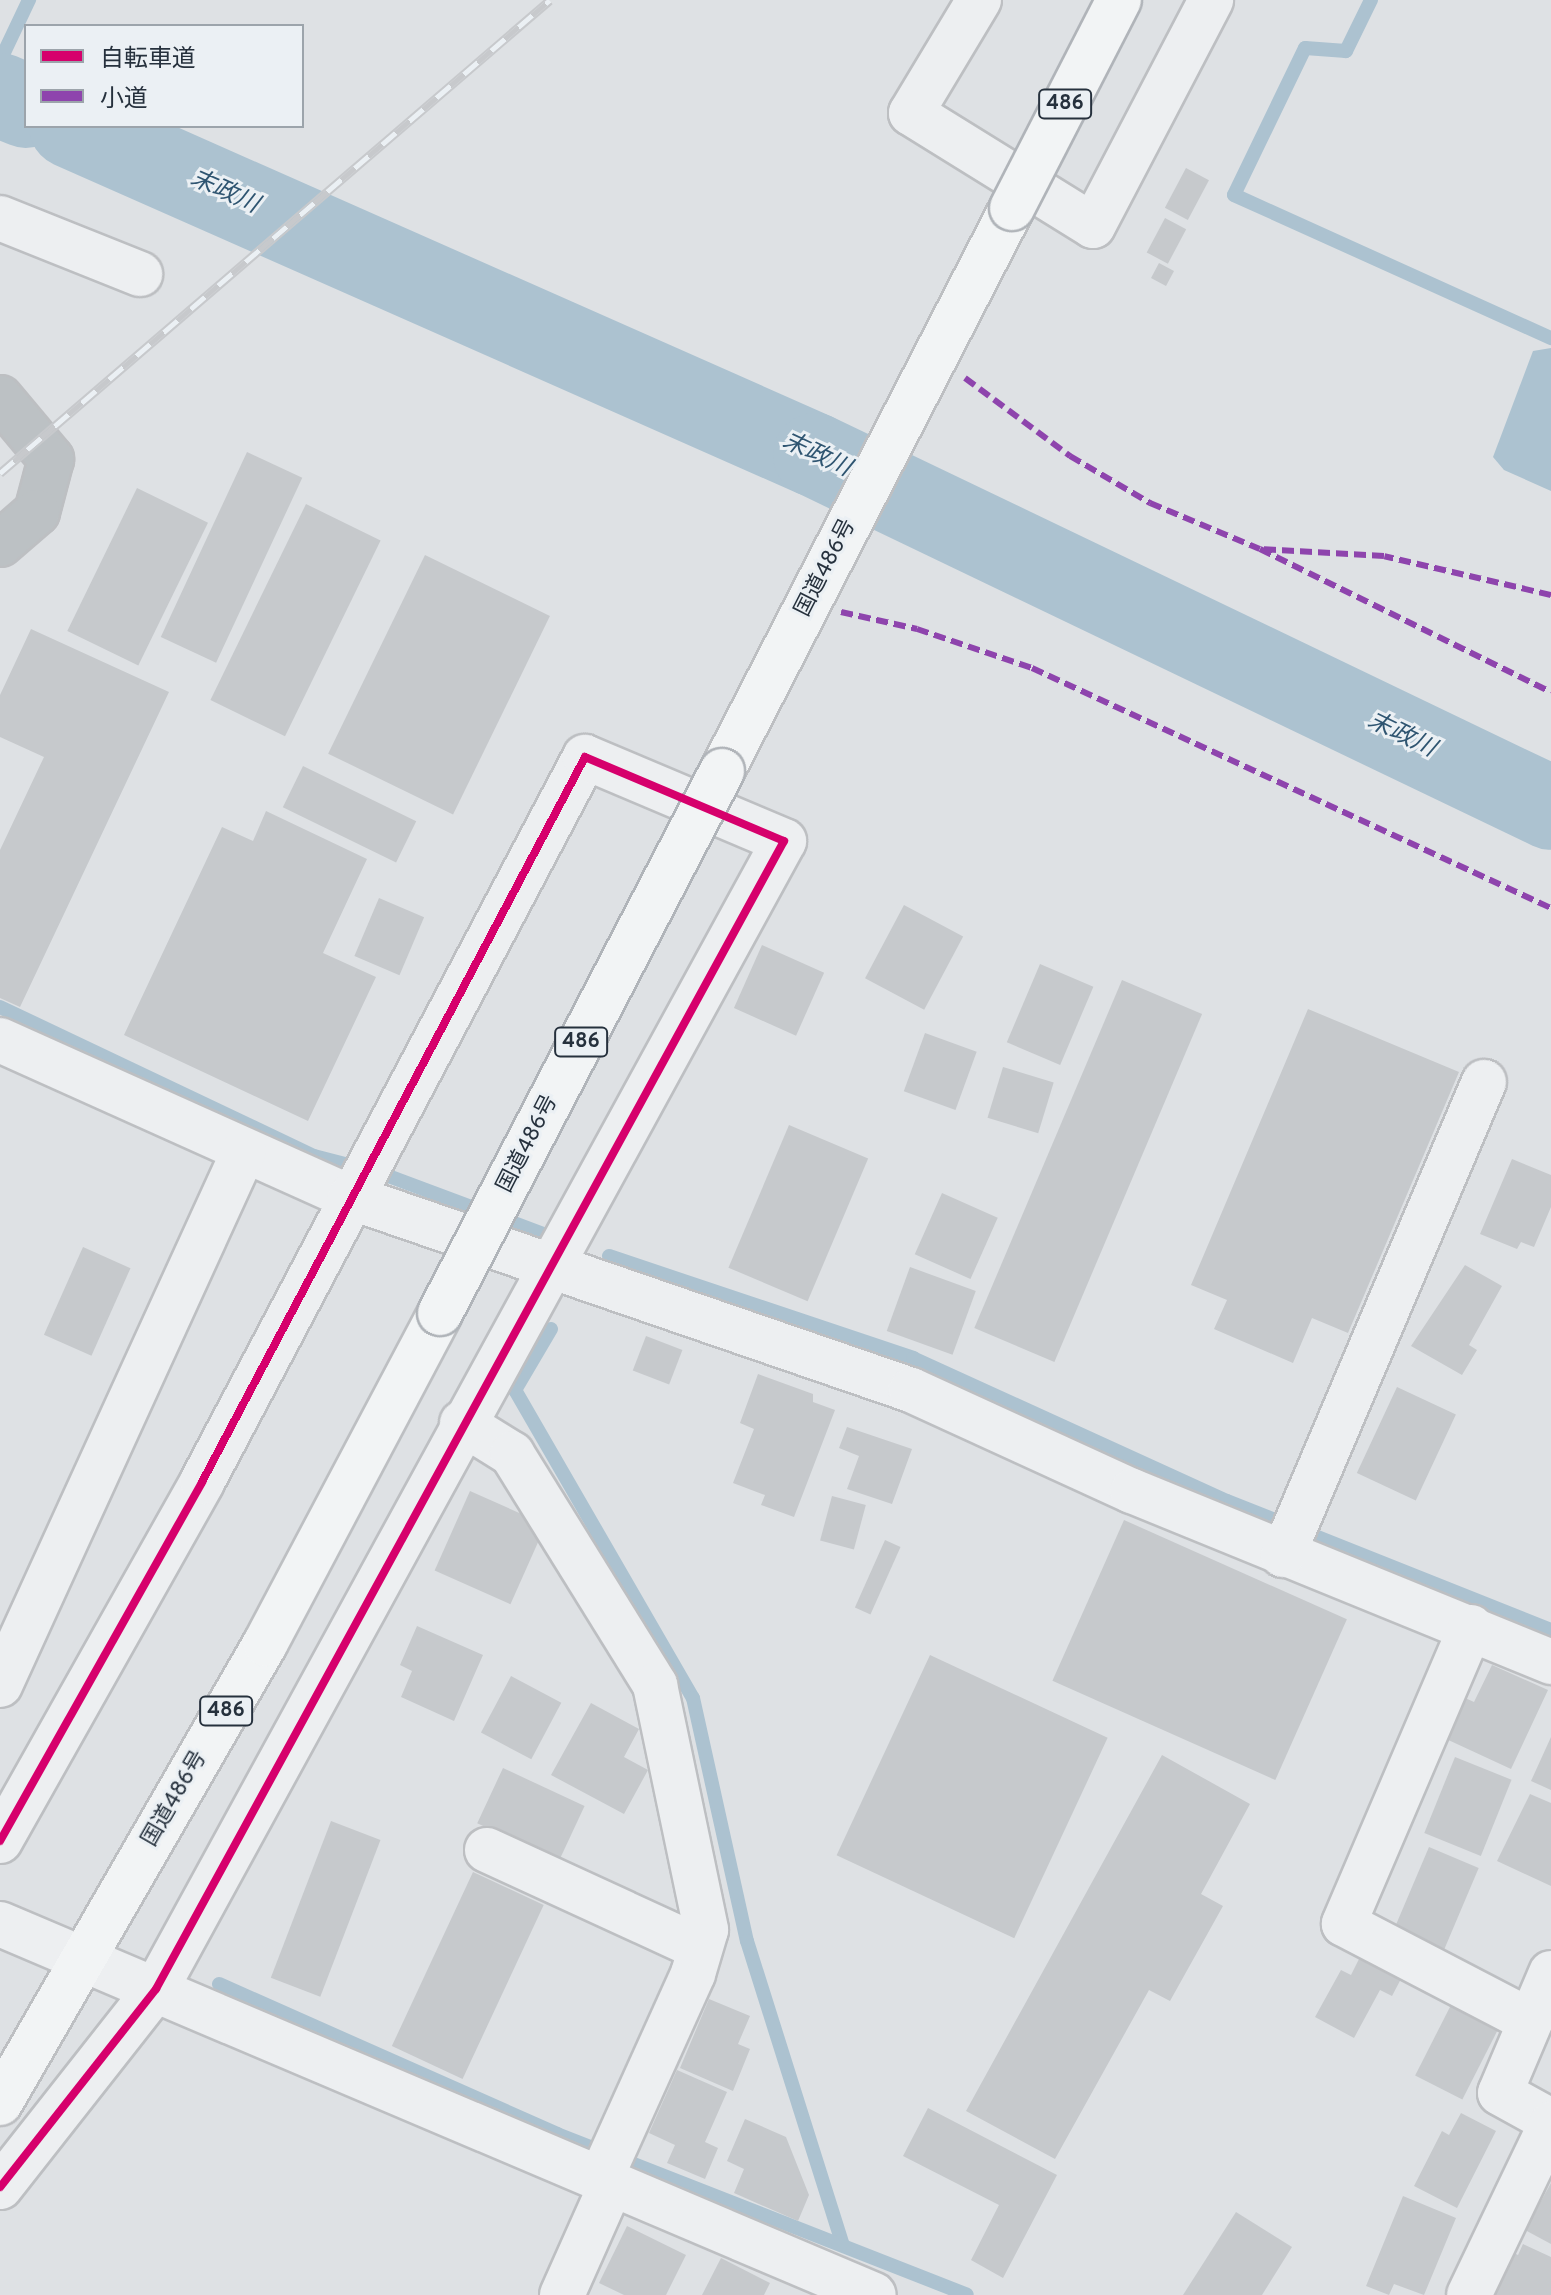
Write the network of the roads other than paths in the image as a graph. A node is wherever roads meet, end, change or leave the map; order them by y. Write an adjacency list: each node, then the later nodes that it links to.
1 (979, 0): 3 (street)
2 (1119, 0): 22 (highway, 国道486号 / 486, bridge)
3 (1211, 0)
4 (0, 218): 5 (street)
5 (140, 274)
6 (0, 398): 7 (street)
7 (0, 544)
8 (0, 1040): 10 (street)
9 (1484, 1082): 14 (street)
10 (244, 1151): 11 (street); 17 (street)
11 (360, 1177): 12 (street); 12 (street); 18 (street)
12 (551, 1267): 13 (street); 14 (street)
13 (462, 1423): 21 (street); 24 (street)
14 (1292, 1535): 15 (street)
15 (1471, 1627): 16 (street); 25 (street)
16 (1551, 1662)
17 (0, 1685)
18 (0, 1841)
19 (487, 1850): 21 (street)
20 (0, 1924): 22 (street)
21 (700, 1948): 28 (street)
22 (83, 1958): 24 (street); 26 (highway, 国道486号 / 486)
23 (1551, 1973): 25 (street)
24 (156, 1989): 28 (street); 29 (street)
25 (1530, 2021): 27 (street)
26 (0, 2103)
27 (1551, 2122): 32 (street)
28 (608, 2169): 30 (street); 31 (street)
29 (0, 2187)
30 (562, 2295)
31 (874, 2295)
32 (1469, 2295)

